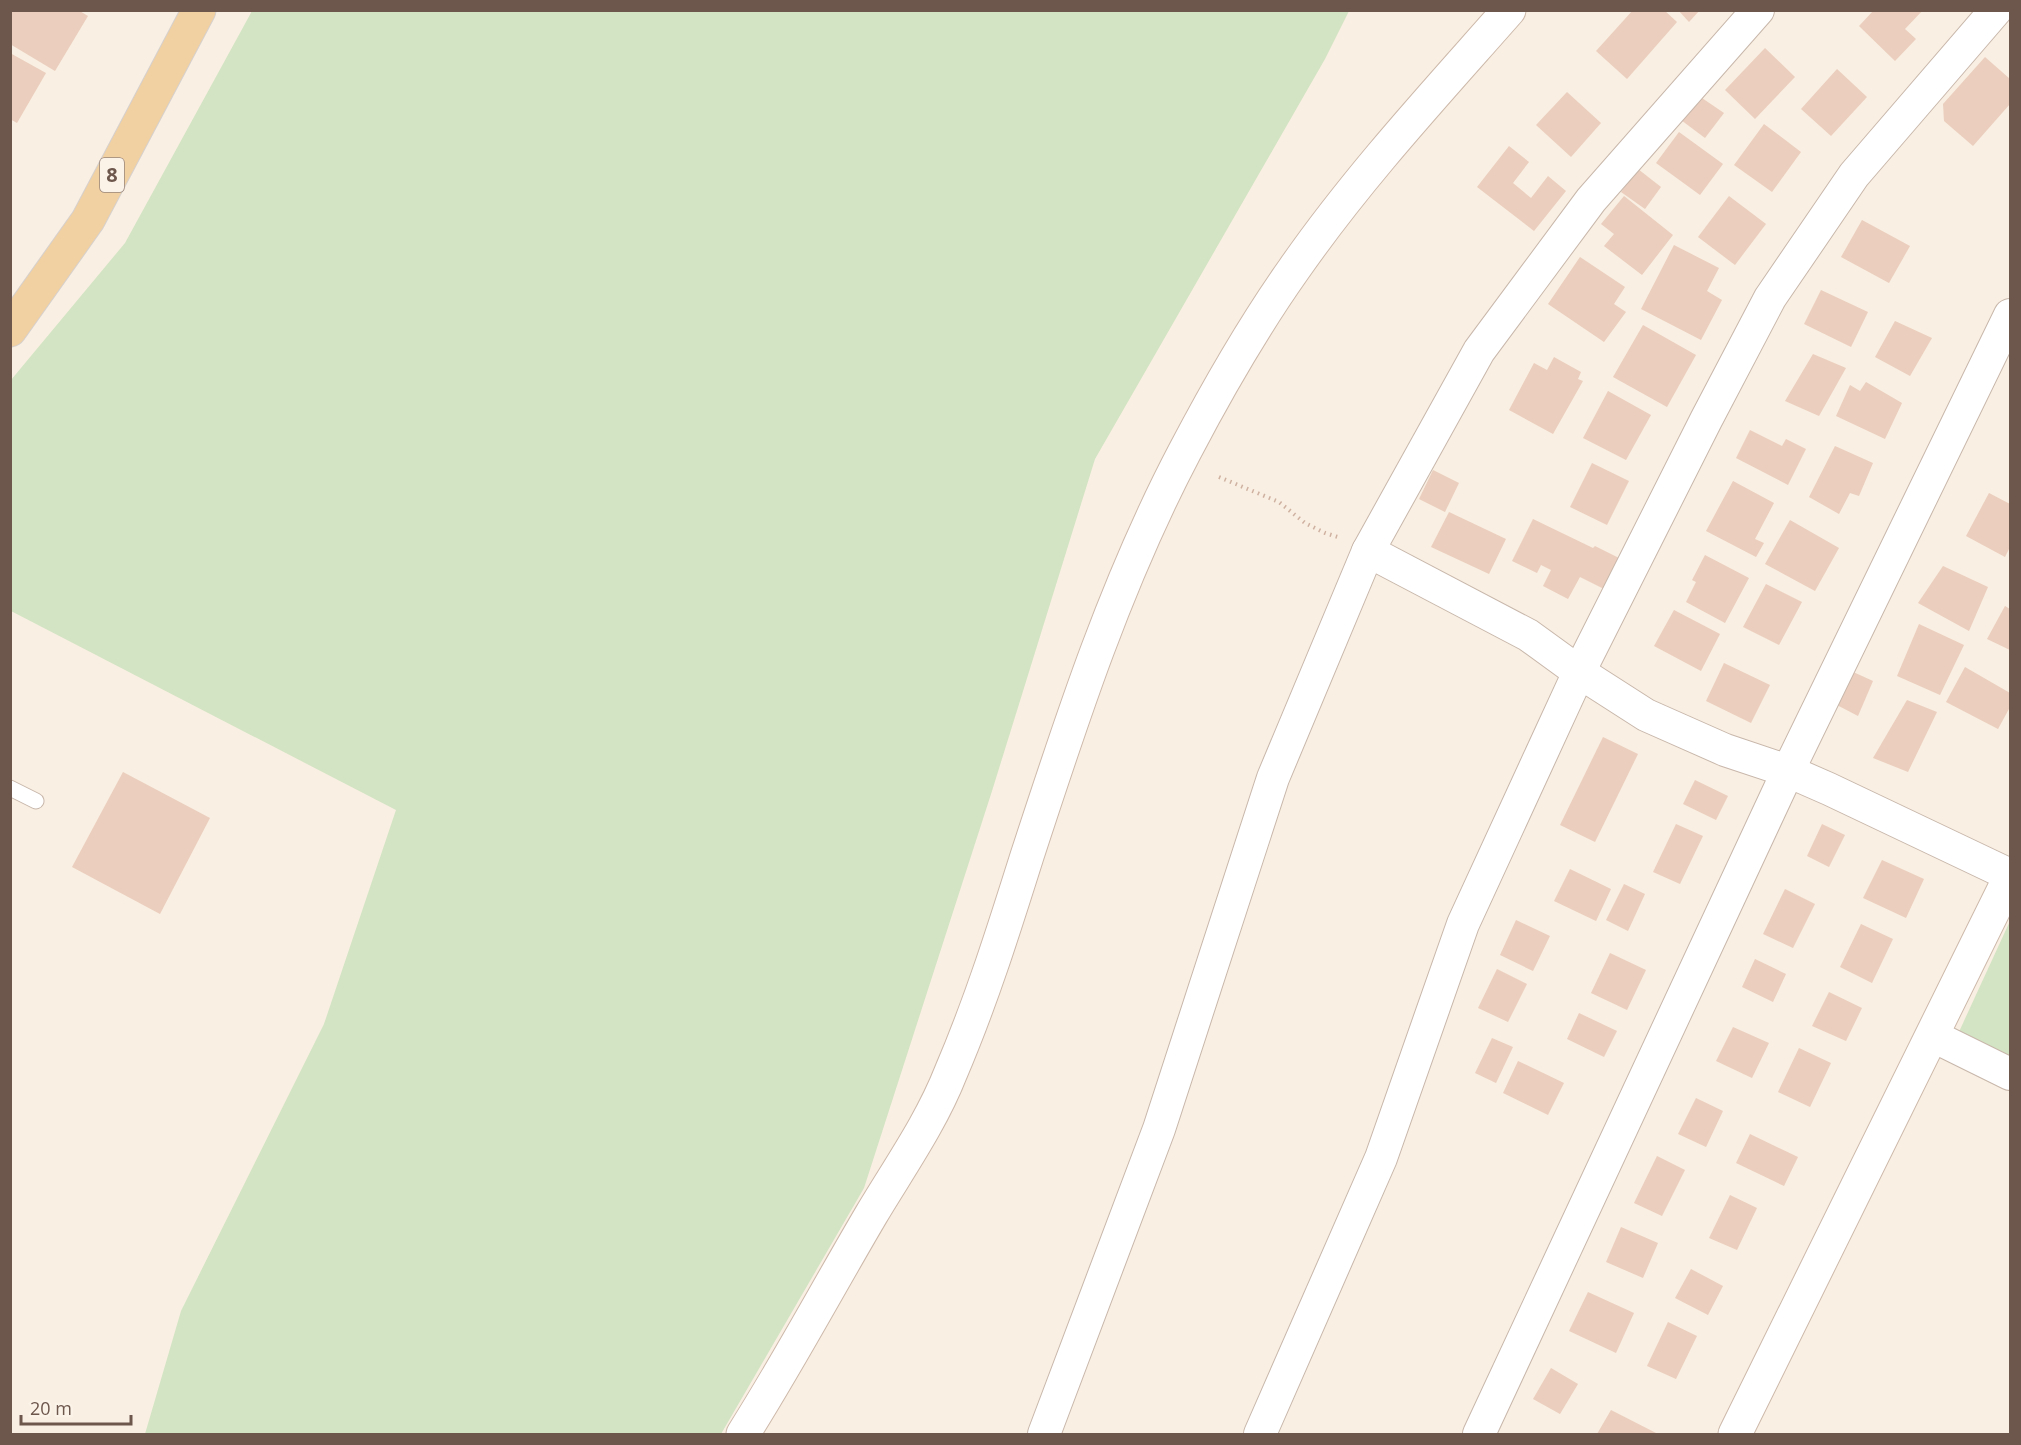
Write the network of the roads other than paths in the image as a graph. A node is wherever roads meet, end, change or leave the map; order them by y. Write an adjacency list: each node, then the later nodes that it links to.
1 (199, 10): 6 (main road, 8)
2 (1509, 10): 15 (street)
3 (1758, 10): 7 (street)
4 (1996, 10): 8 (street)
5 (2010, 315): 9 (street)
6 (10, 330)
7 (1368, 551): 8 (street); 16 (street)
8 (1579, 672): 9 (street); 17 (street)
9 (1788, 771): 12 (street); 18 (street)
10 (10, 788): 11 (lane)
11 (36, 801)
12 (2010, 876): 13 (street)
13 (1933, 1036): 14 (street); 19 (street)
14 (2010, 1074)
15 (743, 1434)
16 (1044, 1434)
17 (1260, 1434)
18 (1479, 1434)
19 (1735, 1434)

